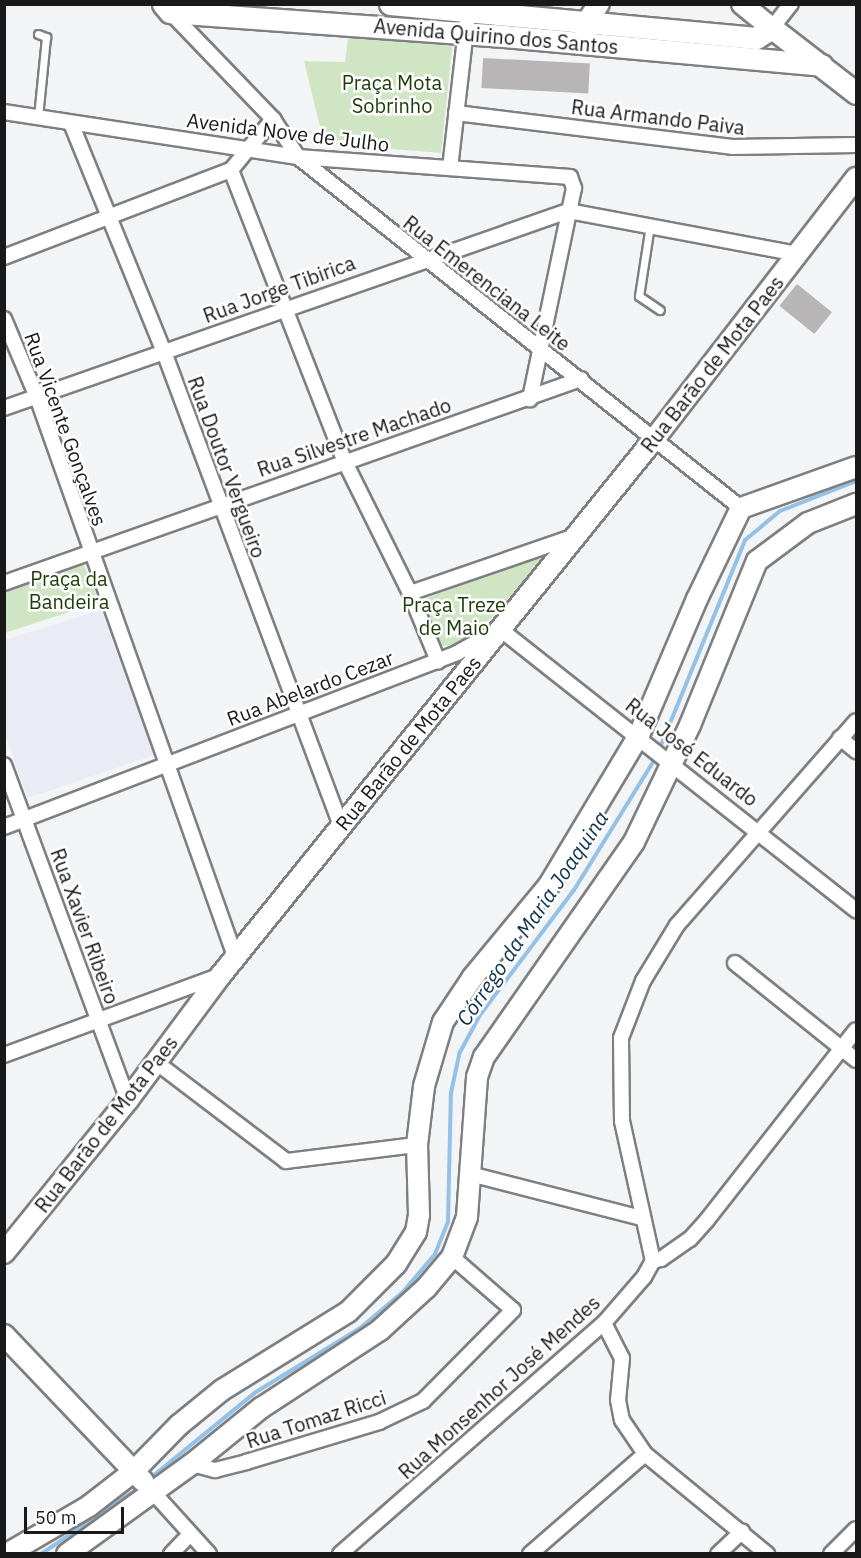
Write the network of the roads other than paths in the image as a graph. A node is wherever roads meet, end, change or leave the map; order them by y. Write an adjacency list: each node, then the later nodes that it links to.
1 (390, 4): 5 (main road, Avenida Quirino dos Santos)
2 (599, 4): 11 (main road)
3 (742, 4): 10 (main road)
4 (791, 4): 10 (street)
5 (397, 5): 8 (main road, Avenida Quirino dos Santos); 9 (street)
6 (166, 8): 9 (main road, Avenida Quirino dos Santos); 18 (street)
7 (494, 18): 8 (main road, Avenida Quirino dos Santos); 11 (main road, Avenida Quirino dos Santos)
8 (467, 22): 9 (main road, Avenida Quirino dos Santos); 16 (street)
9 (396, 27)
10 (772, 28): 11 (main road, Avenida Quirino dos Santos); 13 (main road)
11 (585, 33): 13 (main road, Avenida Quirino dos Santos)
12 (38, 34): 17 (lane)
13 (822, 65): 14 (main road)
14 (856, 93)
15 (4, 112): 17 (street, Avenida Nove de Julho)
16 (456, 113): 20 (street, Rua Armando Paiva); 23 (street)
17 (38, 117): 19 (street, Avenida Nove de Julho)
18 (273, 119): 21 (street); 22 (street)
19 (71, 123): 21 (street, Avenida Nove de Julho); 27 (street, Rua Doutor Vergueiro)
20 (856, 145)
21 (249, 148): 22 (street, Avenida Nove de Julho); 24 (street)
22 (298, 157): 23 (street, Avenida Nove de Julho); 31 (street, Rua Emerenciana Leite)
23 (450, 168): 26 (street, Avenida Nove de Julho)
24 (231, 170): 27 (street); 32 (street)
25 (856, 178): 29 (main road, Rua Barão de Mota Paes)
26 (568, 211): 28 (street); 31 (street, Rua Jorge Tibirica); 35 (street)
27 (110, 216): 30 (street); 36 (street, Rua Doutor Vergueiro)
28 (650, 225): 29 (street); 33 (lane)
29 (798, 254): 41 (main road, Rua Barão de Mota Paes)
30 (4, 257)
31 (423, 259): 32 (street, Rua Jorge Tibirica); 35 (street, Rua Emerenciana Leite)
32 (286, 307): 36 (street, Rua Jorge Tibirica); 42 (street)
33 (660, 310)
34 (4, 319): 38 (street, Rua Vicente Gonçalves)
35 (539, 349): 37 (street, Rua Emerenciana Leite); 39 (street)
36 (164, 352): 38 (street, Rua Jorge Tibirica); 44 (street, Rua Doutor Vergueiro)
37 (581, 379): 39 (street, Rua Silvestre Machado); 41 (street, Rua Emerenciana Leite)
38 (36, 397): 40 (street, Rua Jorge Tibirica); 48 (street, Rua Vicente Gonçalves)
39 (530, 399): 42 (street, Rua Silvestre Machado)
40 (4, 408)
41 (655, 438): 46 (street, Rua Emerenciana Leite); 47 (main road, Rua Barão de Mota Paes)
42 (344, 460): 44 (street, Rua Silvestre Machado); 50 (street)
43 (856, 467): 46 (main road)
44 (220, 504): 48 (street, Rua Silvestre Machado); 53 (street, Rua Doutor Vergueiro)
45 (856, 504): 58 (main road)
46 (741, 508): 55 (main road)
47 (570, 538): 50 (street); 51 (main road, Rua Barão de Mota Paes)
48 (90, 553): 49 (street, Rua Silvestre Machado); 60 (street)
49 (4, 583)
50 (410, 593): 52 (street)
51 (500, 629): 52 (street, Rua Abelardo Cezar); 55 (street, Rua José Eduardo); 62 (main road, Rua Barão de Mota Paes)
52 (438, 661): 53 (street, Rua Abelardo Cezar)
53 (297, 714): 60 (street, Rua Abelardo Cezar); 62 (street, Rua Doutor Vergueiro)
54 (856, 721): 56 (street)
55 (639, 735): 58 (street, Rua José Eduardo); 76 (main road)
56 (840, 738): 57 (street); 64 (street)
57 (856, 751)
58 (672, 761): 64 (street, Rua José Eduardo); 77 (main road)
59 (4, 765): 61 (street, Rua Xavier Ribeiro)
60 (165, 765): 61 (street, Rua Abelardo Cezar); 66 (street)
61 (24, 820): 63 (street); 69 (street, Rua Xavier Ribeiro)
62 (341, 825): 66 (main road, Rua Barão de Mota Paes)
63 (4, 827)
64 (758, 830): 65 (street, Rua José Eduardo); 78 (street)
65 (856, 909)
66 (236, 959): 68 (main road, Rua Barão de Mota Paes)
67 (735, 963): 71 (street)
68 (221, 975): 69 (street); 74 (main road, Rua Barão de Mota Paes)
69 (99, 1020): 72 (street); 75 (street, Rua Xavier Ribeiro)
70 (856, 1030): 71 (street)
71 (842, 1049): 73 (street); 81 (street)
72 (4, 1055)
73 (856, 1060)
74 (157, 1063): 75 (main road, Rua Barão de Mota Paes); 76 (street)
75 (128, 1100): 79 (main road, Rua Barão de Mota Paes)
76 (417, 1145): 86 (main road)
77 (470, 1174): 78 (street); 80 (main road)
78 (641, 1218): 81 (street)
79 (4, 1252)
80 (452, 1257): 85 (main road); 85 (street, Rua Tomaz Ricci)
81 (653, 1260): 82 (street, Rua Monsenhor José Mendes)
82 (604, 1323): 84 (street); 91 (street, Rua Monsenhor José Mendes)
83 (4, 1335): 86 (main road)
84 (645, 1454): 89 (street); 96 (street)
85 (192, 1464): 87 (main road)
86 (134, 1472): 87 (main road); 92 (main road)
87 (152, 1491): 90 (street); 93 (main road)
88 (856, 1529): 99 (street)
89 (742, 1532): 97 (street); 98 (street)
90 (190, 1534): 94 (street); 95 (street)
91 (348, 1551)
92 (8, 1554)
93 (67, 1554)
94 (171, 1554)
95 (209, 1554)
96 (530, 1554)
97 (718, 1554)
98 (767, 1554)
99 (831, 1554)

